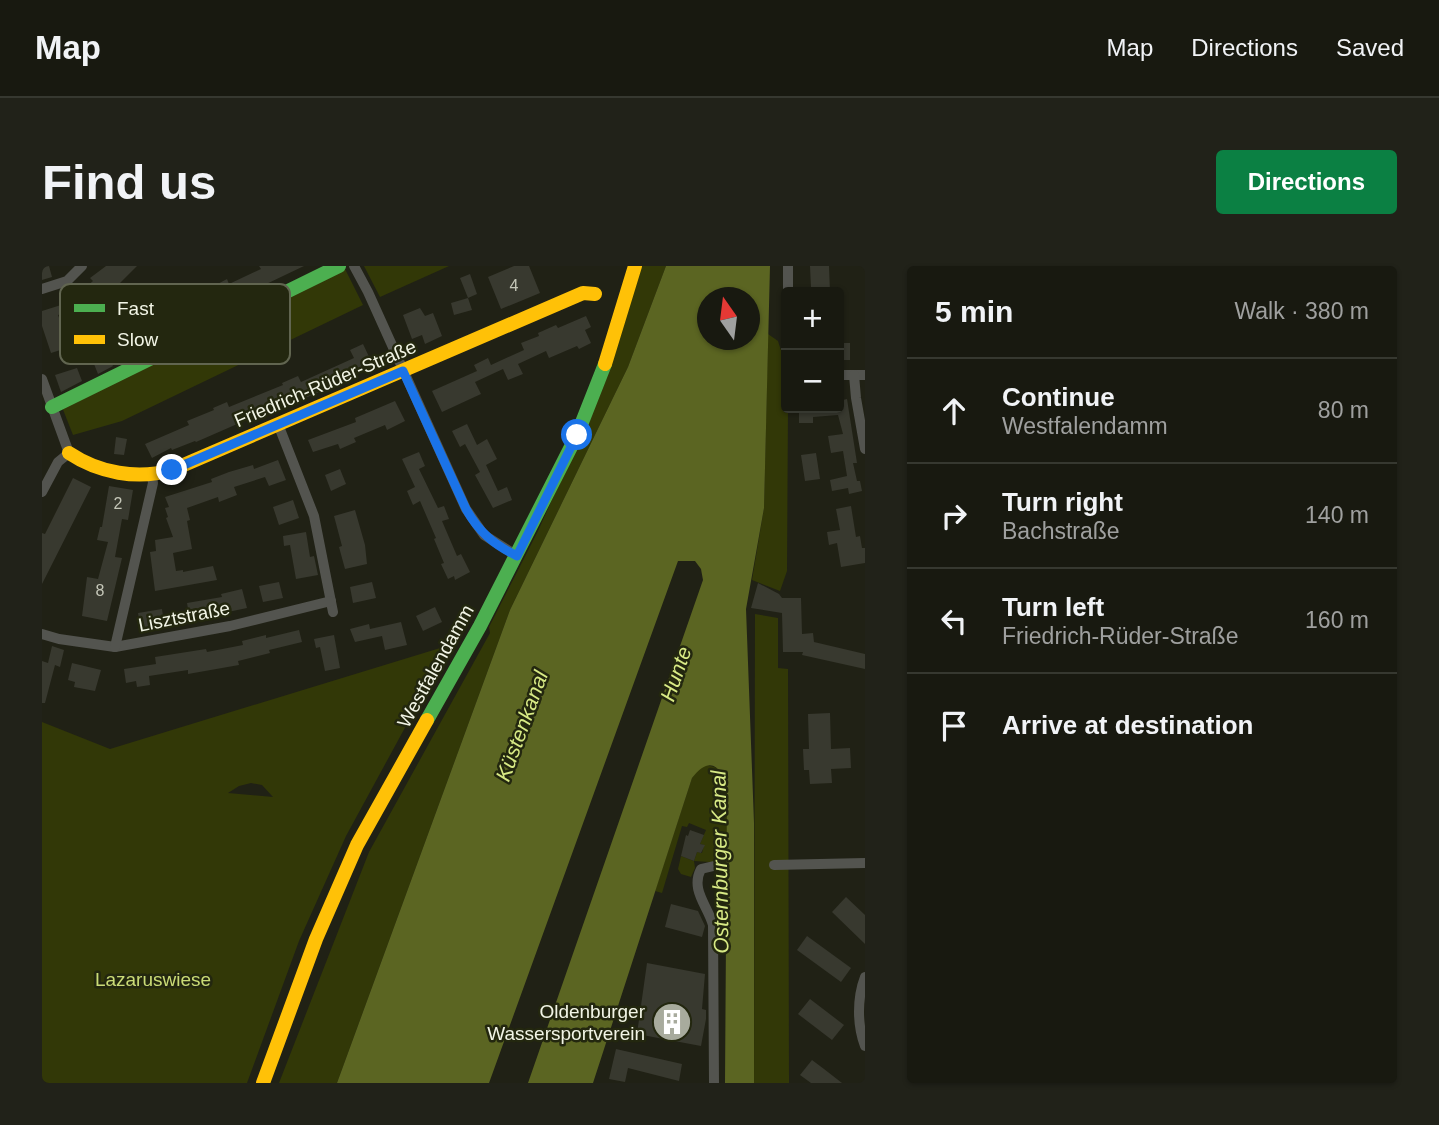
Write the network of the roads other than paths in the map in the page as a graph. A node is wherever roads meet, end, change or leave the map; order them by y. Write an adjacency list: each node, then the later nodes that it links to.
1 (82, 266): 7 (street)
2 (339, 266): 8 (street)
3 (354, 266): 11 (street)
4 (635, 266): 20 (street, Westfalendamm)
5 (788, 266): 6 (street)
6 (788, 287)
7 (42, 289)
8 (290, 290)
9 (595, 294): 11 (street, Friedrich-Rüder-Straße)
10 (140, 364): 14 (street)
11 (403, 371): 15 (street, Friedrich-Rüder-Straße); 20 (street)
12 (860, 375): 16 (street)
13 (42, 379): 14 (street)
14 (52, 407): 17 (street)
15 (278, 424): 18 (street, Friedrich-Rüder-Straße); 22 (street, Lisztstraße)
16 (865, 449)
17 (69, 453): 18 (street, Friedrich-Rüder-Straße); 19 (street)
18 (152, 475): 22 (street)
19 (42, 492)
20 (517, 556): 28 (street, Westfalendamm)
21 (42, 634): 22 (street, Lisztstraße)
22 (116, 647)
23 (865, 863): 25 (street)
24 (718, 865): 29 (street)
25 (774, 866)
26 (865, 977): 27 (street)
27 (865, 1046)
28 (263, 1083)
29 (714, 1083)

